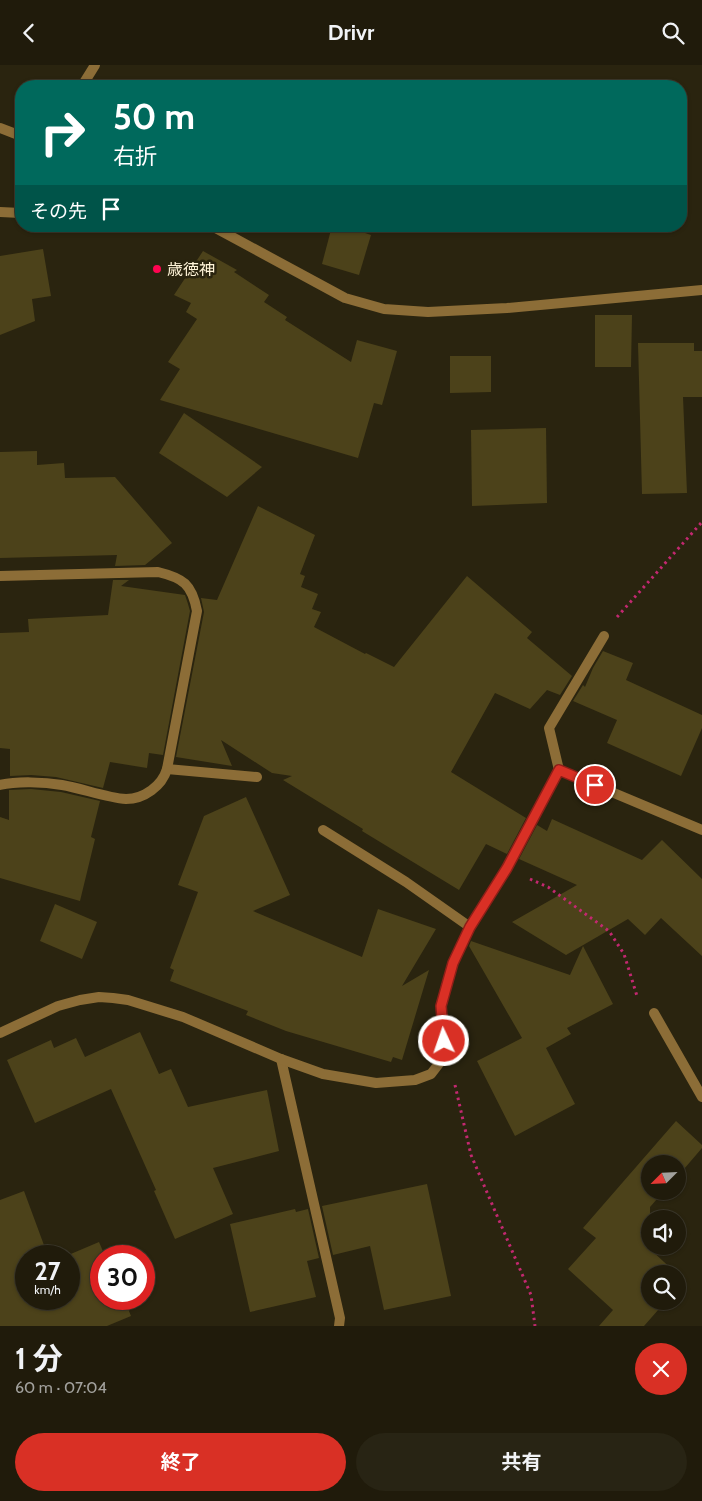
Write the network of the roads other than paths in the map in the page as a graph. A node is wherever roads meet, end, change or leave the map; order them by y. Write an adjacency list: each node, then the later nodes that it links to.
1 (95, 65): 2 (street)
2 (86, 80)
3 (0, 128): 4 (street)
4 (15, 134)
5 (0, 212): 6 (street)
6 (15, 213)
7 (223, 232): 8 (street)
8 (702, 290)
9 (0, 577): 11 (street)
10 (604, 635): 12 (street)
11 (167, 769): 13 (street); 14 (street)
12 (559, 770): 16 (street); 17 (street)
13 (257, 777)
14 (0, 785)
15 (323, 830): 17 (street)
16 (702, 830)
17 (470, 927): 20 (street)
18 (654, 1013): 21 (street)
19 (0, 1033): 20 (street)
20 (281, 1059): 22 (street)
21 (702, 1097)
22 (340, 1326)

